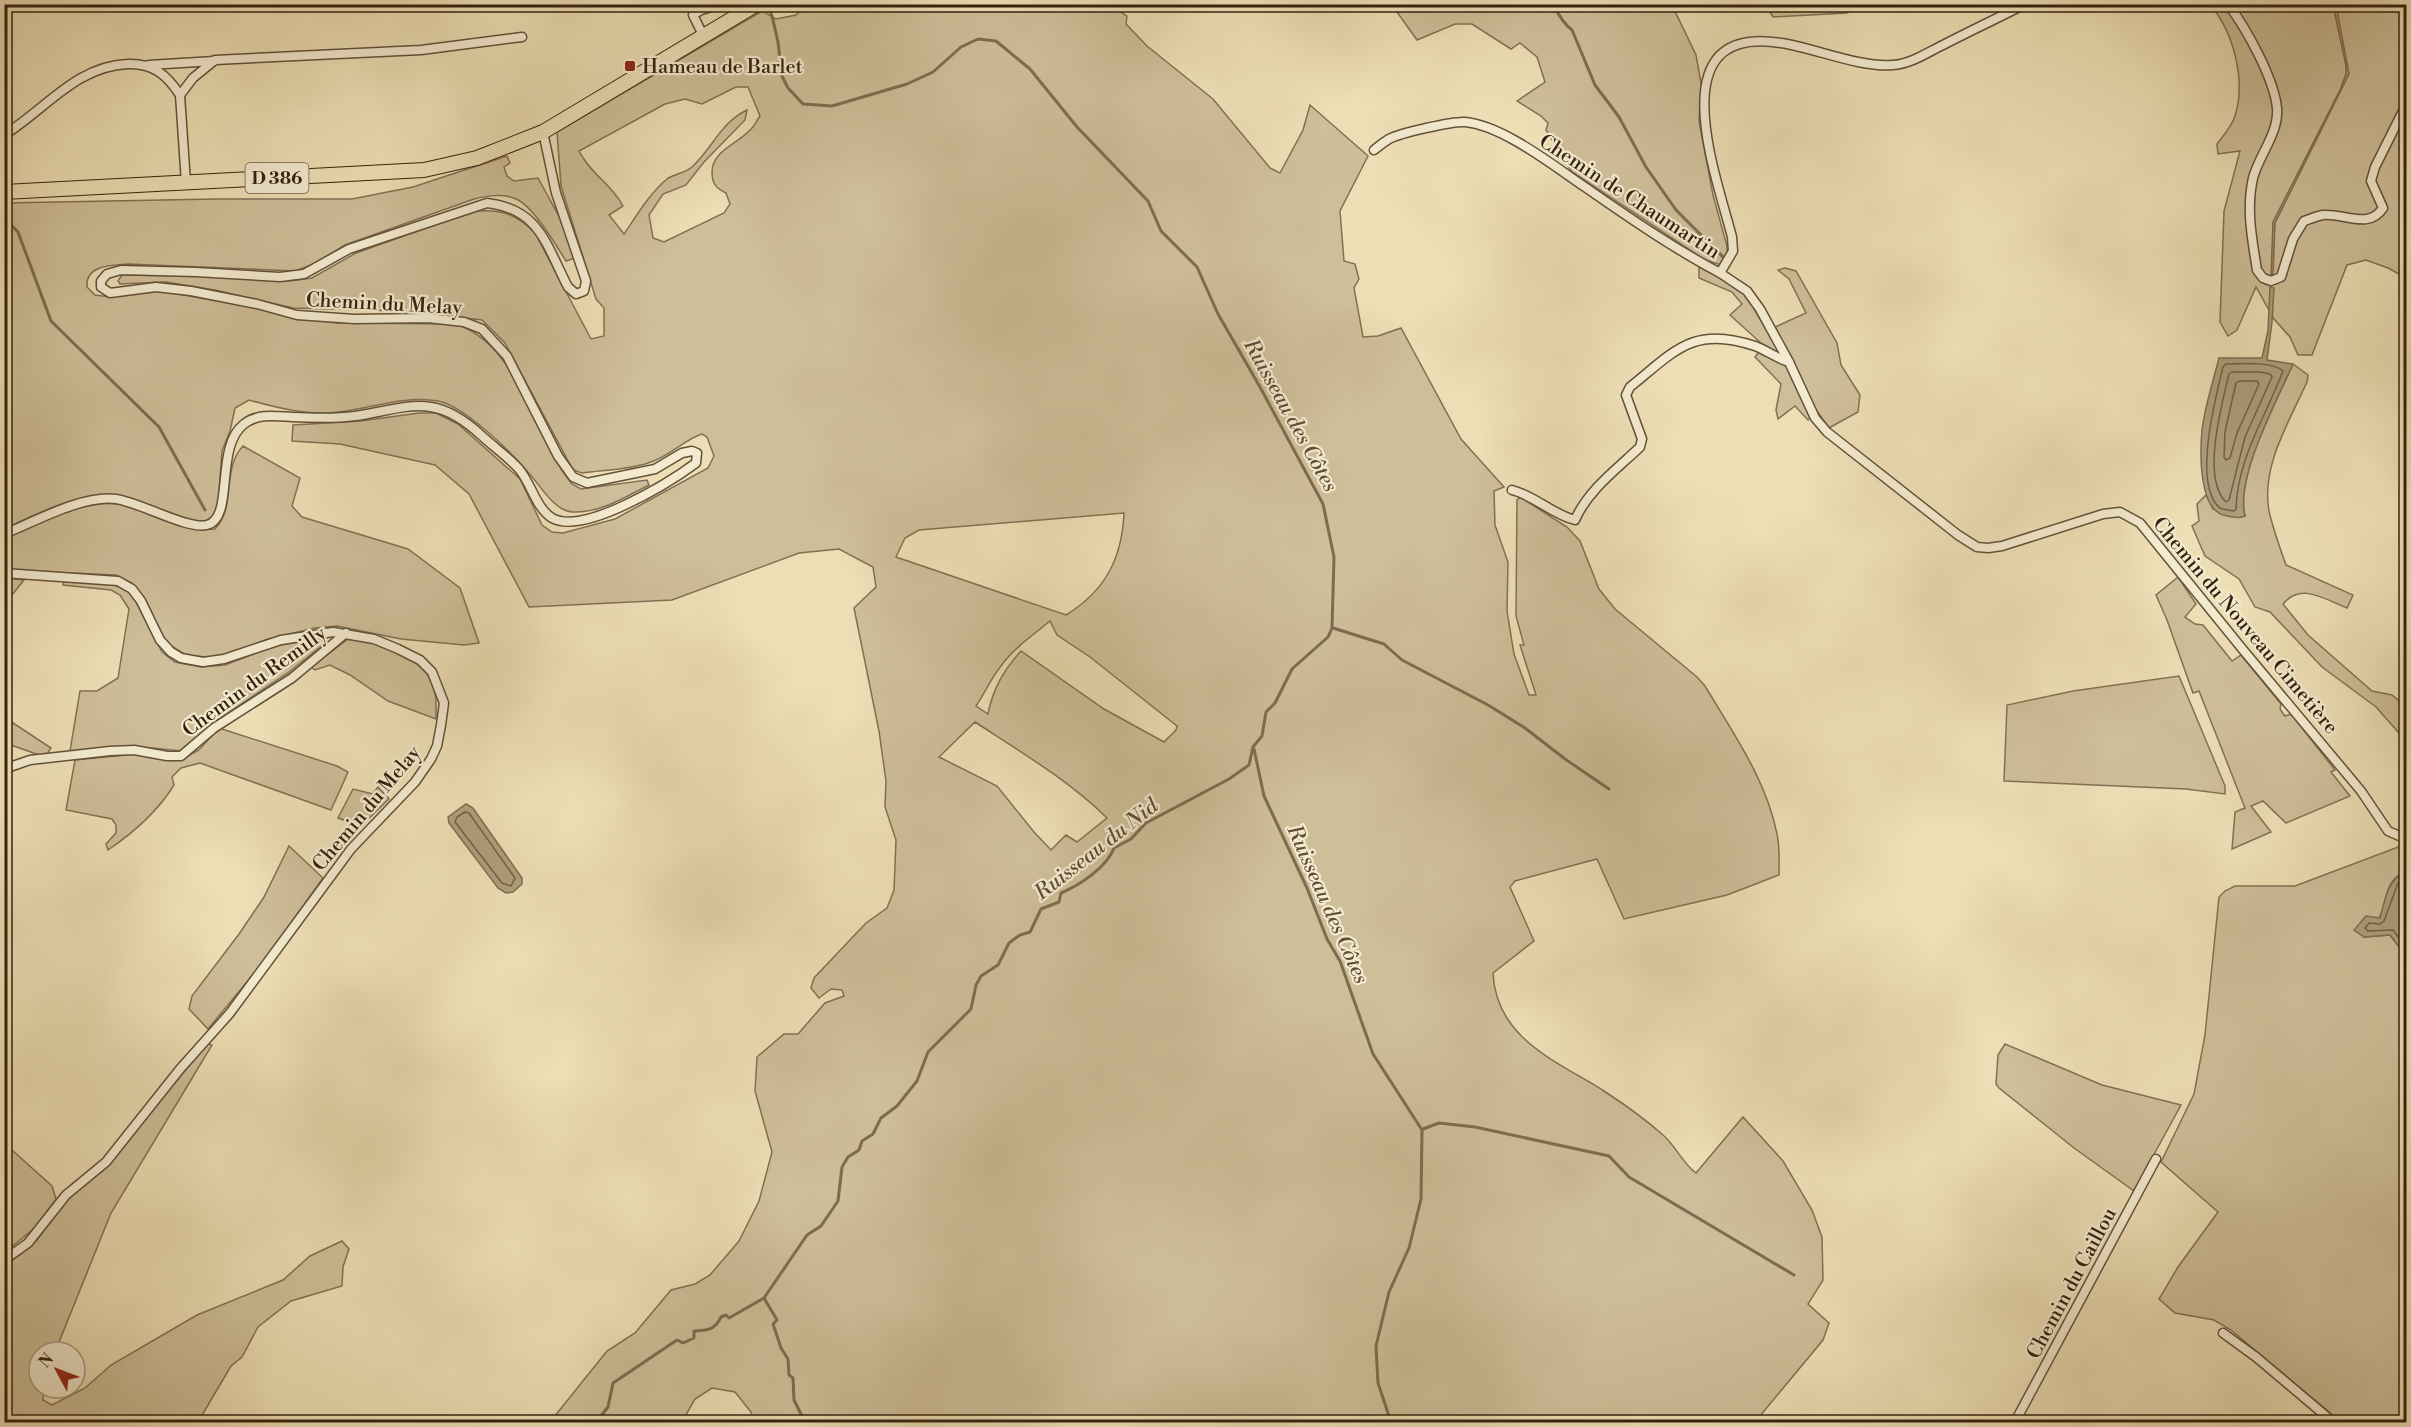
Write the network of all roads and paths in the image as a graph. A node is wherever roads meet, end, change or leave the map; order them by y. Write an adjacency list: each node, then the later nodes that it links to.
1 (723, 4): 6 (street)
2 (757, 4): 6 (main road, D 386)
3 (2025, 4): 16 (street, Chemin de Chaumartin)
4 (2228, 4): 10 (street)
5 (522, 37): 7 (street)
6 (704, 37): 11 (main road, D 386)
7 (215, 60): 8 (street); 9 (street)
8 (148, 65): 9 (street); 12 (street)
9 (180, 95): 14 (street)
10 (2406, 105)
11 (543, 132): 14 (main road, D 386); 19 (street, Chemin du Melay)
12 (4, 135)
13 (1374, 150): 16 (street, Chemin de Chaumartin)
14 (186, 183): 15 (main road, D 386)
15 (4, 192)
16 (1720, 273): 17 (street, Chemin du Nouveau Cimetière)
17 (1789, 362): 18 (street); 23 (street, Chemin du Nouveau Cimetière)
18 (1512, 490)
19 (4, 534)
20 (4, 573): 21 (street, Chemin du Melay)
21 (346, 633): 22 (street, Chemin du Remilly); 25 (street, Chemin du Melay)
22 (4, 769)
23 (2406, 838)
24 (2156, 1159): 27 (street, Chemin du Caillou)
25 (4, 1260)
26 (2223, 1332): 28 (street)
27 (2018, 1422)
28 (2332, 1422)

